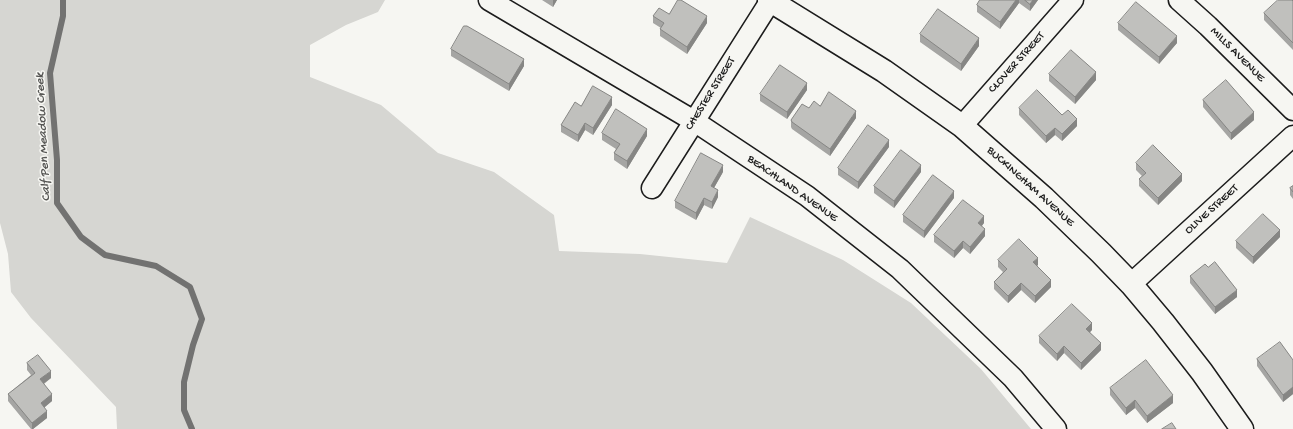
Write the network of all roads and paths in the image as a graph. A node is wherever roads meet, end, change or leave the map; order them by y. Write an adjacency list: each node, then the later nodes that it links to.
1 (489, 0): 6 (street, BEACHLAND AVENUE)
2 (770, 0): 6 (street, CHESTER STREET); 7 (main road, BUCKINGHAM AVENUE)
3 (1073, 0): 7 (street, CLOVER STREET)
4 (1179, 0): 5 (street, MILLS AVENUE)
5 (1293, 110)
6 (694, 121): 9 (street, CHESTER STREET); 11 (street, BEACHLAND AVENUE)
7 (962, 126): 10 (main road, BUCKINGHAM AVENUE)
8 (1293, 136): 10 (street, OLIVE STREET)
9 (652, 188)
10 (1131, 284): 12 (main road, BUCKINGHAM AVENUE)
11 (1056, 429)
12 (1242, 429)

